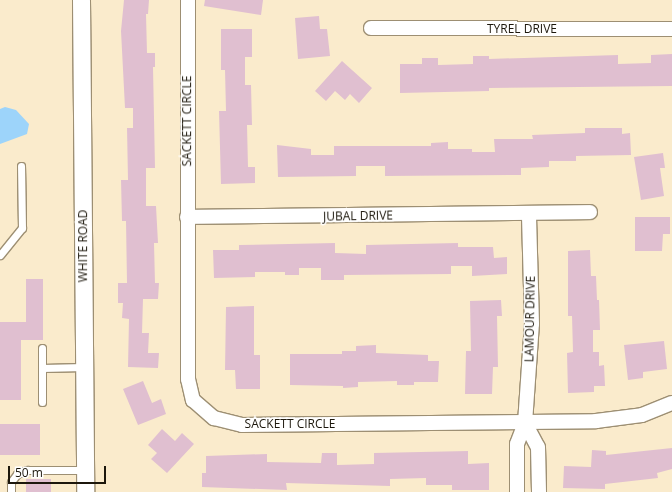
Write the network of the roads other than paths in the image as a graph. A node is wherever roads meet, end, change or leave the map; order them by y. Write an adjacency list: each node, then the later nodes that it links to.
1 (81, 0): 11 (street, WHITE ROAD)
2 (188, 0): 8 (street, SACKETT CIRCLE)
3 (371, 28): 4 (street, TYREL DRIVE)
4 (672, 29)
5 (21, 166): 9 (lane)
6 (590, 212): 7 (street, JUBAL DRIVE)
7 (529, 214): 8 (street, JUBAL DRIVE); 15 (street, LAMOUR DRIVE)
8 (187, 217): 15 (street, SACKETT CIRCLE)
9 (0, 255)
10 (42, 348): 12 (lane)
11 (84, 367): 12 (lane); 16 (street, WHITE ROAD)
12 (42, 368): 13 (lane)
13 (42, 402)
14 (672, 403): 15 (street, SACKETT CIRCLE)
15 (526, 423): 19 (street, LAMOUR DRIVE); 20 (street)
16 (85, 470): 17 (lane); 18 (street, WHITE ROAD)
17 (11, 492)
18 (85, 492)
19 (517, 492)
20 (539, 492)

